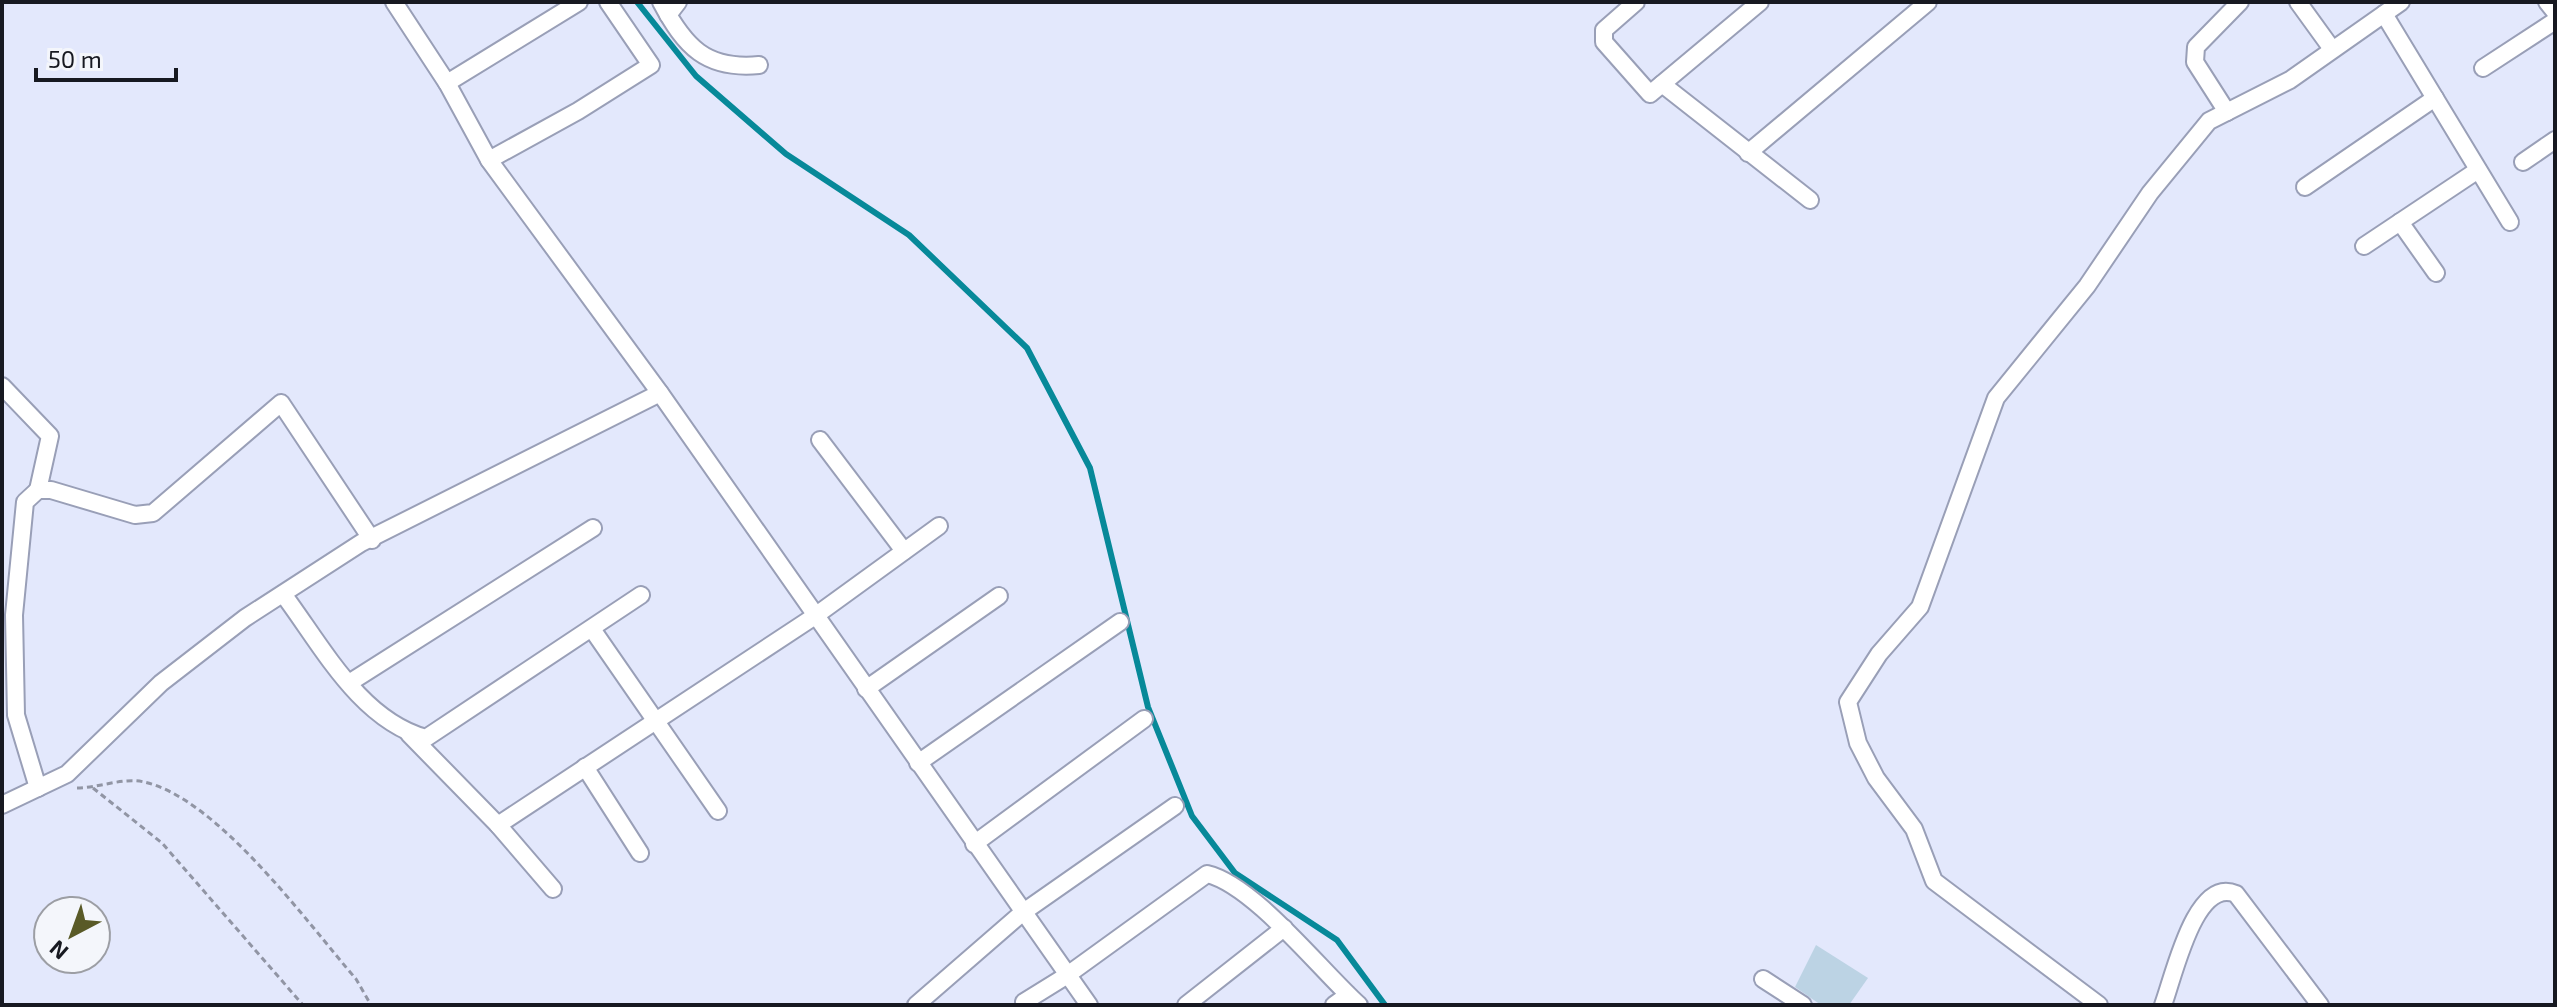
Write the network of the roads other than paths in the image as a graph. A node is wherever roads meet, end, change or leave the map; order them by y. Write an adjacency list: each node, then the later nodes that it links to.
1 (394, 2): 18 (street)
2 (579, 2): 18 (street)
3 (608, 2): 24 (street)
4 (1636, 2): 19 (street)
5 (1760, 2): 19 (street)
6 (1928, 2): 23 (street)
7 (2240, 2): 21 (street)
8 (2298, 2): 15 (street)
9 (2400, 2): 13 (street)
10 (2547, 2): 12 (street)
11 (669, 6): 16 (street)
12 (2555, 12)
13 (2384, 14): 15 (street); 20 (street)
14 (2555, 21): 17 (street)
15 (2332, 49): 21 (street)
16 (759, 65)
17 (2483, 68)
18 (447, 83): 24 (street)
19 (1662, 84): 23 (street)
20 (2435, 98): 26 (street); 27 (street)
21 (2227, 112): 72 (street)
22 (2555, 140): 25 (street)
23 (1748, 153): 28 (street)
24 (489, 160): 34 (street)
25 (2523, 162)
26 (2478, 170): 29 (street); 30 (street)
27 (2305, 187)
28 (1810, 200)
29 (2400, 222): 31 (street); 32 (street)
30 (2510, 222)
31 (2364, 246)
32 (2436, 273)
33 (2, 386): 36 (street)
34 (660, 393): 39 (street); 44 (street)
35 (820, 440): 40 (street)
36 (38, 490): 39 (street); 54 (street)
37 (939, 526): 40 (street)
38 (593, 528): 47 (street)
39 (372, 540): 41 (street)
40 (904, 551): 44 (street)
41 (283, 594): 47 (street); 54 (street)
42 (641, 595): 46 (street)
43 (999, 596): 48 (street)
44 (815, 616): 48 (street); 50 (street)
45 (1120, 622): 52 (street)
46 (592, 629): 50 (street); 51 (street)
47 (349, 683): 51 (street)
48 (866, 689): 52 (street)
49 (1144, 719): 59 (street)
50 (656, 721): 53 (street); 57 (street)
51 (408, 733): 58 (street)
52 (918, 763): 59 (street)
53 (585, 767): 58 (street); 60 (street)
54 (38, 788): 55 (street)
55 (2, 805)
56 (1175, 806): 62 (street)
57 (718, 811)
58 (498, 825): 61 (street)
59 (974, 844): 62 (street)
60 (640, 853)
61 (553, 889)
62 (1022, 913): 64 (street); 67 (street)
63 (1284, 928): 64 (street); 66 (street); 70 (street)
64 (1066, 976): 68 (street); 69 (street)
65 (1763, 979): 71 (street)
66 (1347, 1002)
67 (916, 1005)
68 (1026, 1005)
69 (1089, 1005)
70 (1186, 1005)
71 (1803, 1005)
72 (2099, 1005)
73 (2163, 1005): 74 (street)
74 (2320, 1005)

